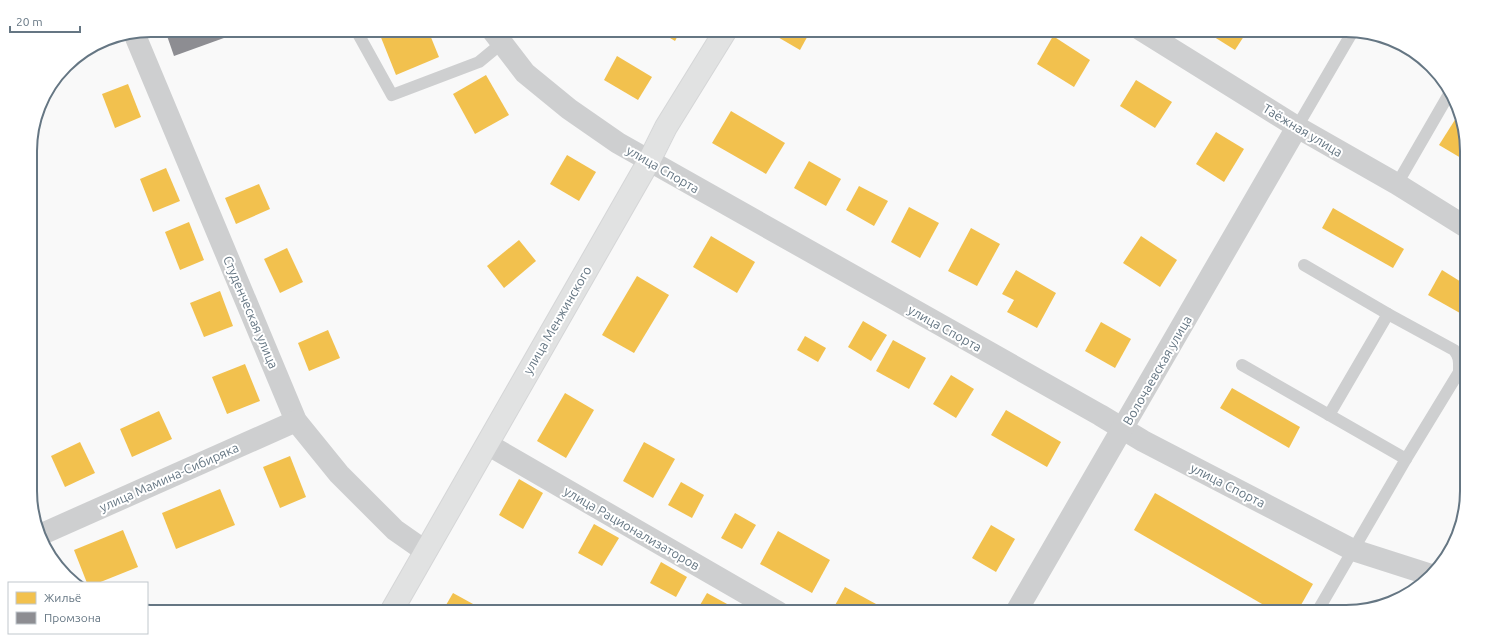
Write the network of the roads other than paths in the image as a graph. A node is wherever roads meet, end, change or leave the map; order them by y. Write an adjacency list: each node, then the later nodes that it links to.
1 (360, 37): 2 (lane)
2 (497, 37): 9 (street, улица Спорта)
3 (722, 37): 9 (street, улица Менжинского)
4 (1152, 37): 8 (street, Таёжная улица)
5 (1349, 37): 8 (lane)
6 (136, 38): 16 (street, Студенческая улица)
7 (1447, 98): 10 (lane)
8 (1297, 127): 10 (street, Таёжная улица); 17 (street, Волочаевская улица)
9 (649, 161): 17 (street, улица Спорта); 18 (street, улица Менжинского)
10 (1397, 184): 11 (street, Таёжная улица)
11 (1460, 223)
12 (1304, 265): 13 (lane)
13 (1388, 314): 15 (lane); 19 (lane)
14 (1242, 365): 15 (lane)
15 (1329, 416): 19 (lane)
16 (296, 421): 20 (street, улица Мамина-Сибиряка); 22 (street, Студенческая улица)
17 (1123, 429): 21 (street, улица Спорта); 26 (street, Волочаевская улица)
18 (487, 444): 22 (street, улица Менжинского); 25 (street, улица Рационализаторов)
19 (1406, 459): 21 (lane)
20 (45, 533)
21 (1353, 550): 23 (street, улица Спорта); 27 (lane)
22 (425, 551): 24 (street, улица Менжинского)
23 (1426, 573)
24 (395, 605)
25 (766, 605)
26 (1020, 605)
27 (1321, 605)

